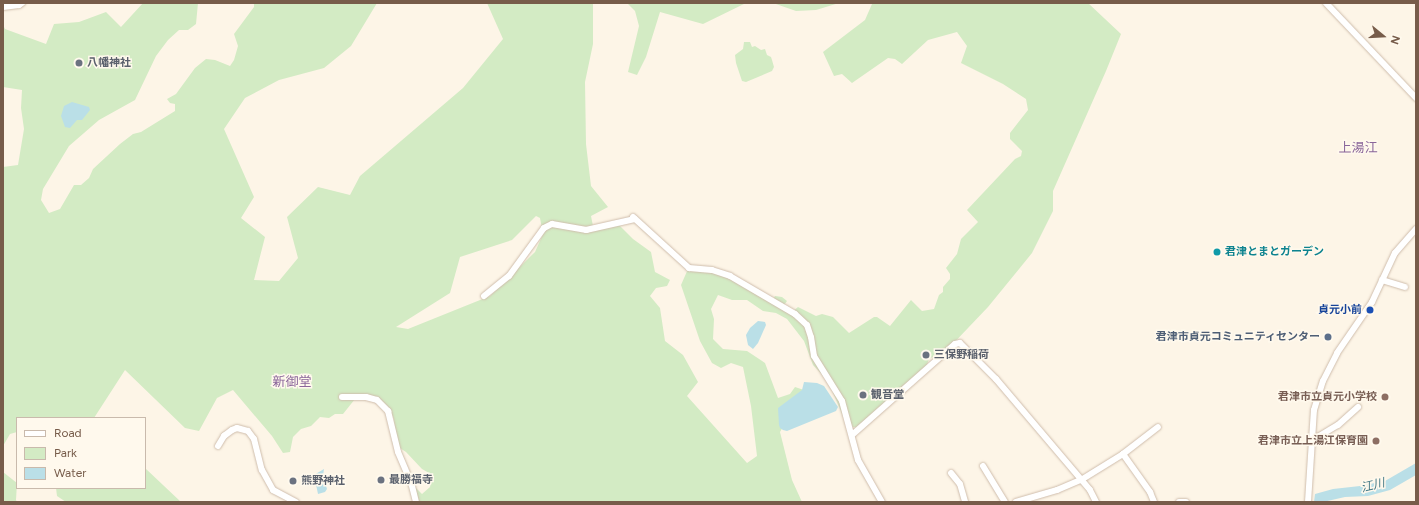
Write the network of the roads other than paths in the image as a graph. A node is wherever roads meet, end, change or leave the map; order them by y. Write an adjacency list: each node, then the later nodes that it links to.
1 (22, 3): 3 (street)
2 (1326, 3): 4 (street)
3 (3, 7)
4 (1416, 98)
5 (1416, 229): 6 (street)
6 (1382, 280): 7 (street); 13 (street)
7 (1405, 287)
8 (484, 296): 12 (street)
9 (342, 397): 20 (street)
10 (1358, 407): 13 (street)
11 (1158, 427): 15 (street)
12 (852, 435): 18 (street); 21 (street)
13 (1311, 441): 29 (street)
14 (218, 446): 19 (street)
15 (1123, 454): 18 (street); 26 (street)
16 (983, 466): 23 (street)
17 (951, 473): 22 (street)
18 (1082, 480): 24 (street); 25 (street)
19 (296, 502)
20 (416, 502)
21 (882, 502)
22 (965, 502)
23 (1005, 502)
24 (1016, 502)
25 (1096, 502)
26 (1154, 502)
27 (1179, 502): 28 (street)
28 (1186, 502)
29 (1308, 502)

